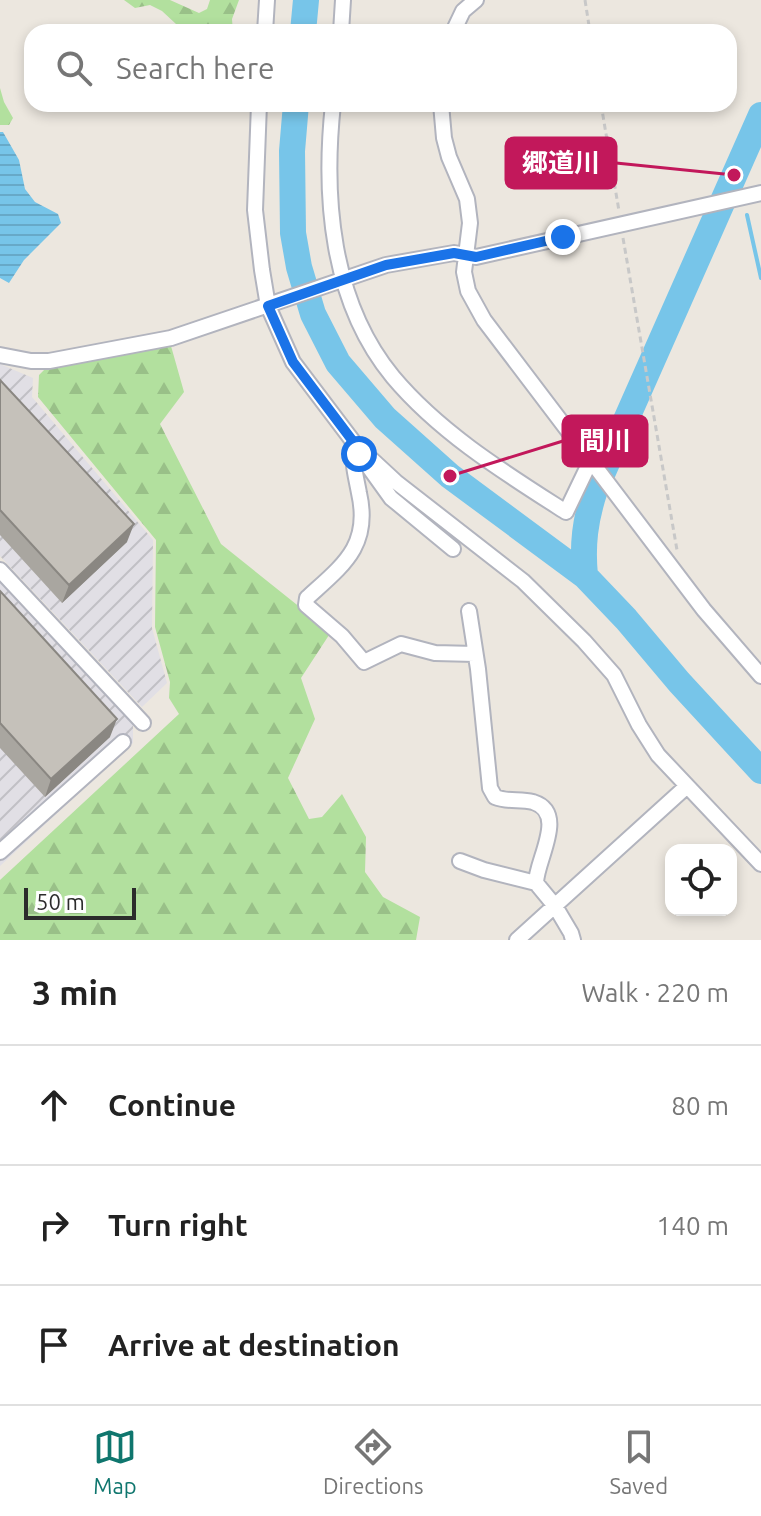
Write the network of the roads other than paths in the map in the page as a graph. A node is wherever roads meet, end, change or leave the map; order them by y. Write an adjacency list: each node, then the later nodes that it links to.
1 (267, 0): 4 (street)
2 (343, 0): 5 (street)
3 (476, 0): 6 (street)
4 (266, 24)
5 (342, 24)
6 (457, 24)
7 (259, 112): 13 (street)
8 (332, 112): 12 (street)
9 (442, 112): 11 (street)
10 (761, 193): 11 (street)
11 (466, 256): 12 (street); 16 (street)
12 (341, 281): 13 (street); 16 (street)
13 (270, 305): 14 (street); 15 (street)
14 (0, 355)
15 (354, 448): 17 (street); 20 (street); 24 (street)
16 (592, 462): 21 (street)
17 (453, 549)
18 (0, 570): 22 (street)
19 (469, 611): 20 (street)
20 (475, 654): 28 (street)
21 (761, 676)
22 (143, 723)
23 (123, 742): 25 (street)
24 (687, 786): 27 (street); 29 (street)
25 (0, 852)
26 (460, 861): 28 (street)
27 (761, 864)
28 (536, 883): 29 (street)
29 (555, 906): 30 (street); 31 (street)
30 (517, 940)
31 (573, 940)

